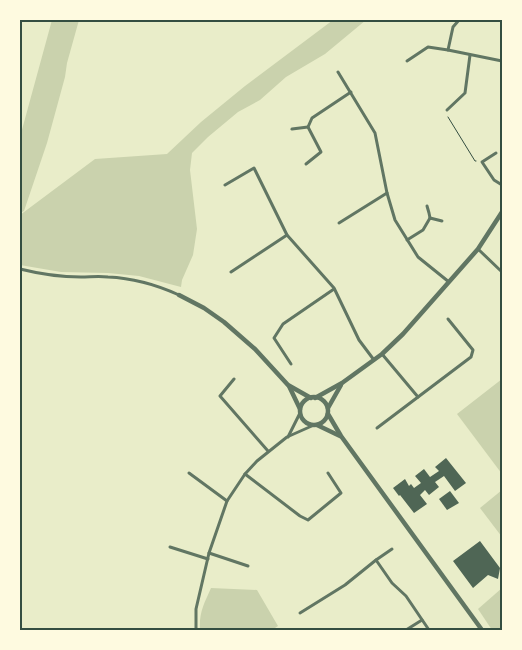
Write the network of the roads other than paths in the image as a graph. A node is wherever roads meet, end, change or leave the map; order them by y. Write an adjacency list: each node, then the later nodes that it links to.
1 (459, 20): 2 (street)
2 (448, 50): 3 (street); 4 (street)
3 (470, 55): 5 (street); 8 (street)
4 (407, 61)
5 (502, 61)
6 (338, 72): 7 (street)
7 (351, 92): 9 (street); 15 (street)
8 (447, 110)
9 (308, 127): 10 (street); 12 (street)
10 (292, 129)
11 (496, 153): 14 (street)
12 (306, 164)
13 (225, 185): 21 (street)
14 (502, 185)
15 (386, 193): 20 (street); 22 (street)
16 (427, 206): 18 (street)
17 (502, 212): 23 (street)
18 (430, 218): 19 (street); 22 (street)
19 (442, 221)
20 (339, 223)
21 (287, 235): 25 (street); 28 (street)
22 (407, 240): 27 (street)
23 (478, 249): 26 (street); 27 (street)
24 (20, 269): 29 (street)
25 (231, 272)
26 (502, 272)
27 (449, 282): 31 (street)
28 (334, 288): 32 (street); 33 (street)
29 (179, 295): 36 (street)
30 (448, 319): 37 (street)
31 (382, 354): 32 (street); 37 (street)
32 (374, 360): 35 (street)
33 (291, 364)
34 (234, 379): 45 (street)
35 (342, 384): 38 (street); 40 (street)
36 (288, 385): 38 (street); 39 (street)
37 (418, 397): 42 (street)
38 (313, 398): 39 (street); 40 (street)
39 (300, 411): 41 (street); 44 (street)
40 (328, 411): 41 (street); 43 (street)
41 (316, 425): 43 (street); 44 (street)
42 (377, 428)
43 (341, 436): 61 (street)
44 (287, 437): 45 (street)
45 (268, 451): 48 (street)
46 (188, 473): 49 (street)
47 (328, 473): 48 (street)
48 (245, 474): 49 (street)
49 (227, 501): 52 (street)
50 (170, 547): 53 (street)
51 (392, 549): 54 (street)
52 (209, 554): 53 (street); 55 (street)
53 (208, 558): 58 (street)
54 (376, 560): 56 (street); 57 (street)
55 (248, 566)
56 (300, 614)
57 (422, 620): 59 (street); 60 (street)
58 (196, 630)
59 (406, 630)
60 (429, 630)
61 (482, 630)

